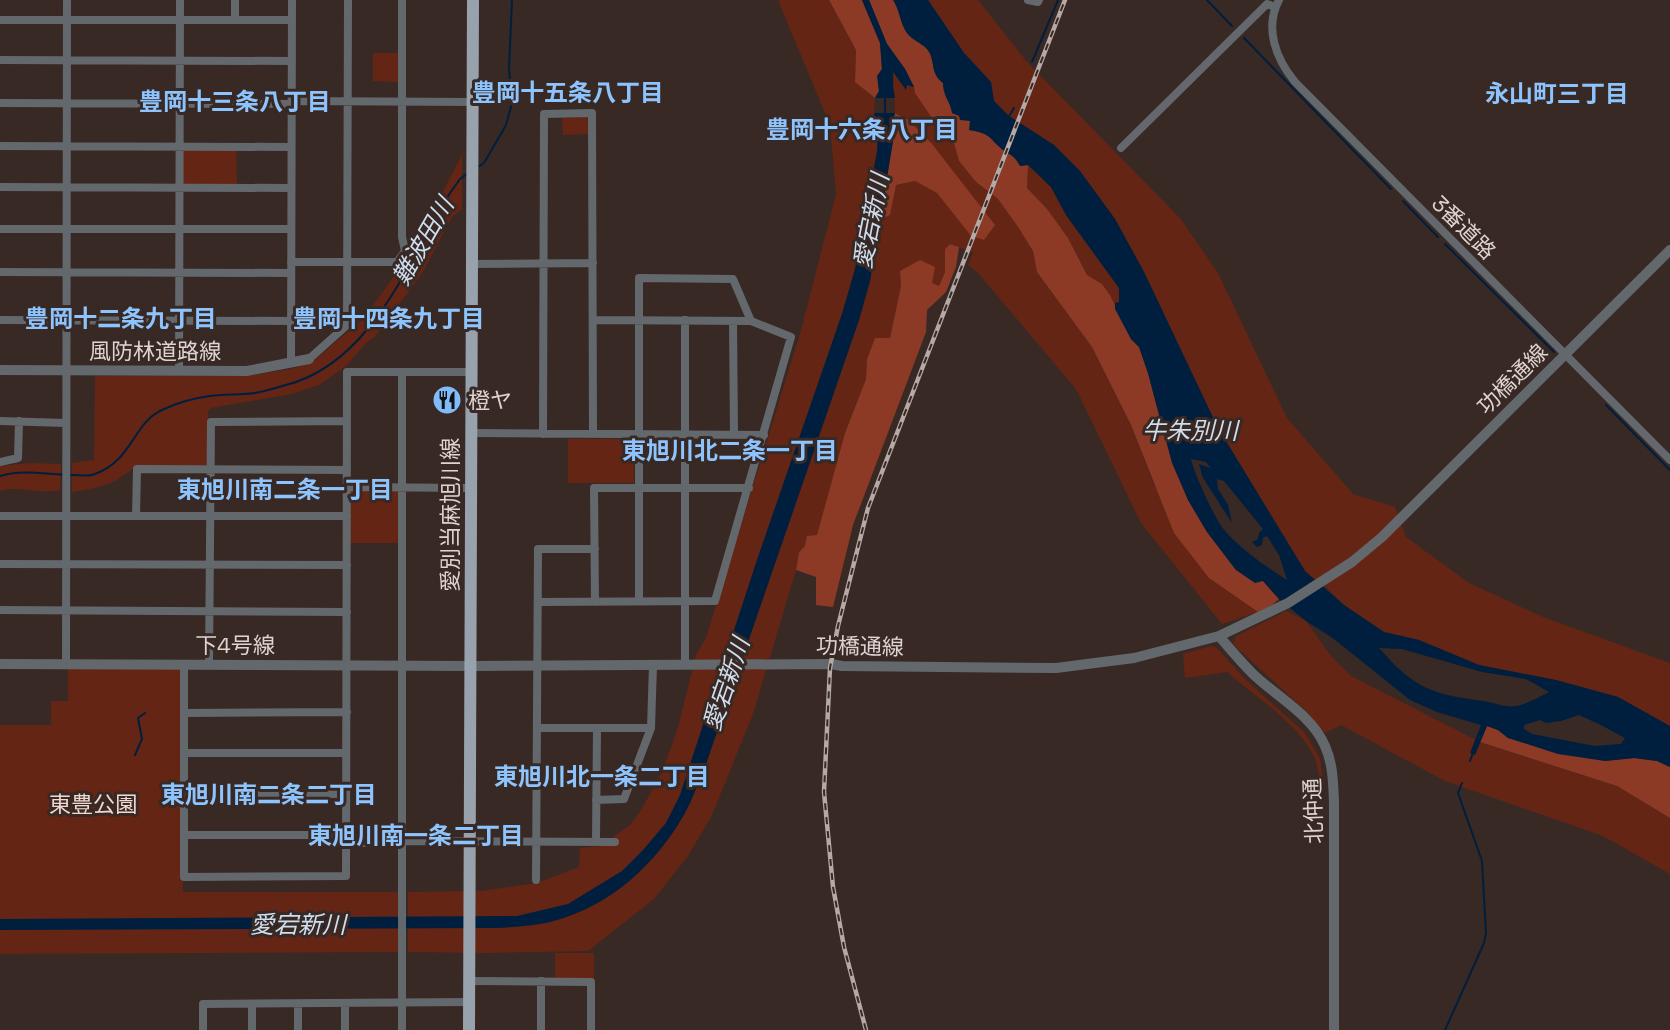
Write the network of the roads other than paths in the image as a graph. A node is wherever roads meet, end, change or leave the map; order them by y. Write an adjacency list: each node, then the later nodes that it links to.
1 (68, 0): 11 (street)
2 (180, 0): 14 (street)
3 (235, 0): 12 (street)
4 (292, 0): 15 (street)
5 (348, 0): 20 (street)
6 (402, 0): 21 (street)
7 (472, 0): 22 (main road, 愛別当麻旭川線)
8 (1028, 0): 9 (street)
9 (1039, 0)
10 (1277, 3): 31 (street); 59 (street, 3番道路)
11 (67, 19): 13 (street); 14 (street); 17 (street)
12 (235, 19): 14 (street); 15 (street)
13 (0, 20)
14 (180, 20): 18 (street)
15 (292, 20): 19 (street)
16 (0, 60): 17 (street)
17 (67, 61): 18 (street); 25 (street)
18 (180, 61): 19 (street); 26 (street)
19 (292, 61): 23 (street)
20 (347, 101): 21 (street); 23 (street); 42 (street)
21 (402, 102): 22 (street); 42 (street)
22 (472, 102): 44 (main road, 愛別当麻旭川線)
23 (292, 103): 26 (street); 30 (street)
24 (0, 104): 25 (street)
25 (67, 104): 26 (street); 28 (street)
26 (180, 104): 29 (street)
27 (0, 146): 28 (street)
28 (67, 146): 29 (street); 33 (street)
29 (179, 147): 30 (street); 34 (street)
30 (291, 147): 35 (street)
31 (1121, 148)
32 (0, 187): 33 (street)
33 (67, 187): 34 (street); 37 (street)
34 (179, 188): 35 (street); 39 (street)
35 (291, 188): 38 (street)
36 (0, 229): 37 (street)
37 (67, 229): 39 (street); 47 (street)
38 (291, 229): 39 (street); 41 (street)
39 (180, 230): 48 (street)
40 (1670, 250): 59 (street, 功橋通線)
41 (291, 262): 42 (street); 49 (street)
42 (347, 263): 60 (street)
43 (593, 263): 45 (street); 45 (street); 53 (street)
44 (471, 264): 45 (street); 66 (main road, 愛別当麻旭川線)
45 (543, 264): 72 (street)
46 (0, 272): 47 (street)
47 (66, 272): 48 (street); 51 (street)
48 (179, 272): 49 (street); 52 (street)
49 (291, 273): 56 (street)
50 (0, 320): 51 (street)
51 (66, 320): 52 (street); 63 (street)
52 (179, 320): 56 (street); 64 (street)
53 (593, 320): 54 (street); 73 (street)
54 (639, 320): 55 (street); 58 (street); 74 (street)
55 (685, 320): 57 (street); 75 (street)
56 (291, 321): 61 (street)
57 (733, 321): 58 (street); 76 (street)
58 (751, 321): 77 (street)
59 (1564, 354): 78 (street, 3番道路); 106 (street, 功橋通線)
60 (309, 358): 61 (street, 風防林道路線)
61 (291, 363): 64 (street, 風防林道路線)
62 (0, 370): 63 (street, 風防林道路線)
63 (66, 370): 64 (street, 風防林道路線); 70 (street)
64 (179, 370)
65 (402, 372): 66 (street); 69 (street); 83 (street)
66 (471, 372): 71 (main road, 愛別当麻旭川線)
67 (0, 421): 68 (street)
68 (19, 421): 70 (street); 79 (street)
69 (347, 422): 80 (street); 81 (street)
70 (66, 423): 89 (street)
71 (471, 433): 72 (street); 84 (main road, 愛別当麻旭川線)
72 (543, 434): 73 (street)
73 (593, 434): 74 (street)
74 (639, 434): 75 (street); 85 (street)
75 (685, 435): 76 (street); 86 (street)
76 (734, 435): 77 (street)
77 (764, 435): 87 (street)
78 (1670, 460)
79 (0, 462)
80 (210, 468): 81 (street); 90 (street); 91 (street)
81 (347, 470): 82 (street)
82 (347, 487): 83 (street); 92 (street)
83 (403, 488): 84 (street); 112 (street)
84 (471, 488): 116 (main road, 愛別当麻旭川線)
85 (639, 488): 86 (street); 93 (street); 100 (street)
86 (685, 488): 87 (street); 101 (street)
87 (748, 488): 101 (street)
88 (0, 516): 89 (street)
89 (66, 516): 90 (street); 95 (street)
90 (136, 516): 91 (street)
91 (210, 516): 92 (street); 96 (street)
92 (347, 516): 97 (street)
93 (595, 549): 98 (street); 99 (street)
94 (0, 564): 95 (street)
95 (66, 564): 96 (street); 103 (street)
96 (211, 565): 97 (street); 104 (street)
97 (347, 565): 105 (street)
98 (538, 602): 99 (street); 113 (street)
99 (595, 602): 100 (street)
100 (639, 602): 101 (street)
101 (685, 602): 115 (street)
102 (0, 610): 103 (street)
103 (66, 611): 104 (street); 108 (street)
104 (210, 612): 105 (street); 110 (street)
105 (347, 612): 111 (street)
106 (1219, 636): 115 (street, 功橋通線); 150 (street, 北仲通)
107 (0, 664): 108 (street, 下4号線)
108 (66, 664): 109 (street, 下4号線)
109 (184, 665): 110 (street, 下4号線); 117 (street)
110 (209, 665): 111 (street, 下4号線)
111 (347, 665): 112 (street, 下4号線); 118 (street)
112 (402, 665): 116 (street, 下4号線); 131 (street)
113 (537, 665): 114 (street, 功橋通線); 116 (street, 功橋通線); 119 (street)
114 (653, 665): 115 (street, 功橋通線); 120 (street)
115 (684, 665)
116 (470, 666): 129 (main road, 愛別当麻旭川線)
117 (184, 712): 118 (street); 122 (street)
118 (346, 712): 123 (street)
119 (537, 728): 121 (street); 132 (street)
120 (651, 728): 121 (street); 126 (street)
121 (597, 730): 126 (street)
122 (184, 753): 123 (street); 124 (street)
123 (346, 753): 125 (street)
124 (184, 793): 125 (street); 127 (street)
125 (346, 794): 128 (street)
126 (596, 800): 130 (street)
127 (184, 835): 128 (street); 128 (street)
128 (346, 839): 131 (street)
129 (469, 840): 131 (street); 132 (street); 135 (main road, 愛別当麻旭川線)
130 (596, 841): 132 (street); 133 (street)
131 (402, 842): 138 (street)
132 (536, 842): 134 (street)
133 (615, 842)
134 (536, 879)
135 (470, 981): 136 (street); 137 (main road, 愛別当麻旭川線)
136 (541, 981): 148 (street); 149 (street)
137 (469, 1002): 138 (street); 147 (main road, 愛別当麻旭川線)
138 (402, 1003): 141 (street); 146 (street)
139 (252, 1004): 140 (street); 142 (street); 143 (street)
140 (298, 1004): 141 (street); 144 (street)
141 (345, 1004): 145 (street)
142 (203, 1030)
143 (252, 1030)
144 (298, 1030)
145 (345, 1030)
146 (402, 1030)
147 (469, 1030)
148 (541, 1030)
149 (591, 1030)
150 (1334, 1030)

